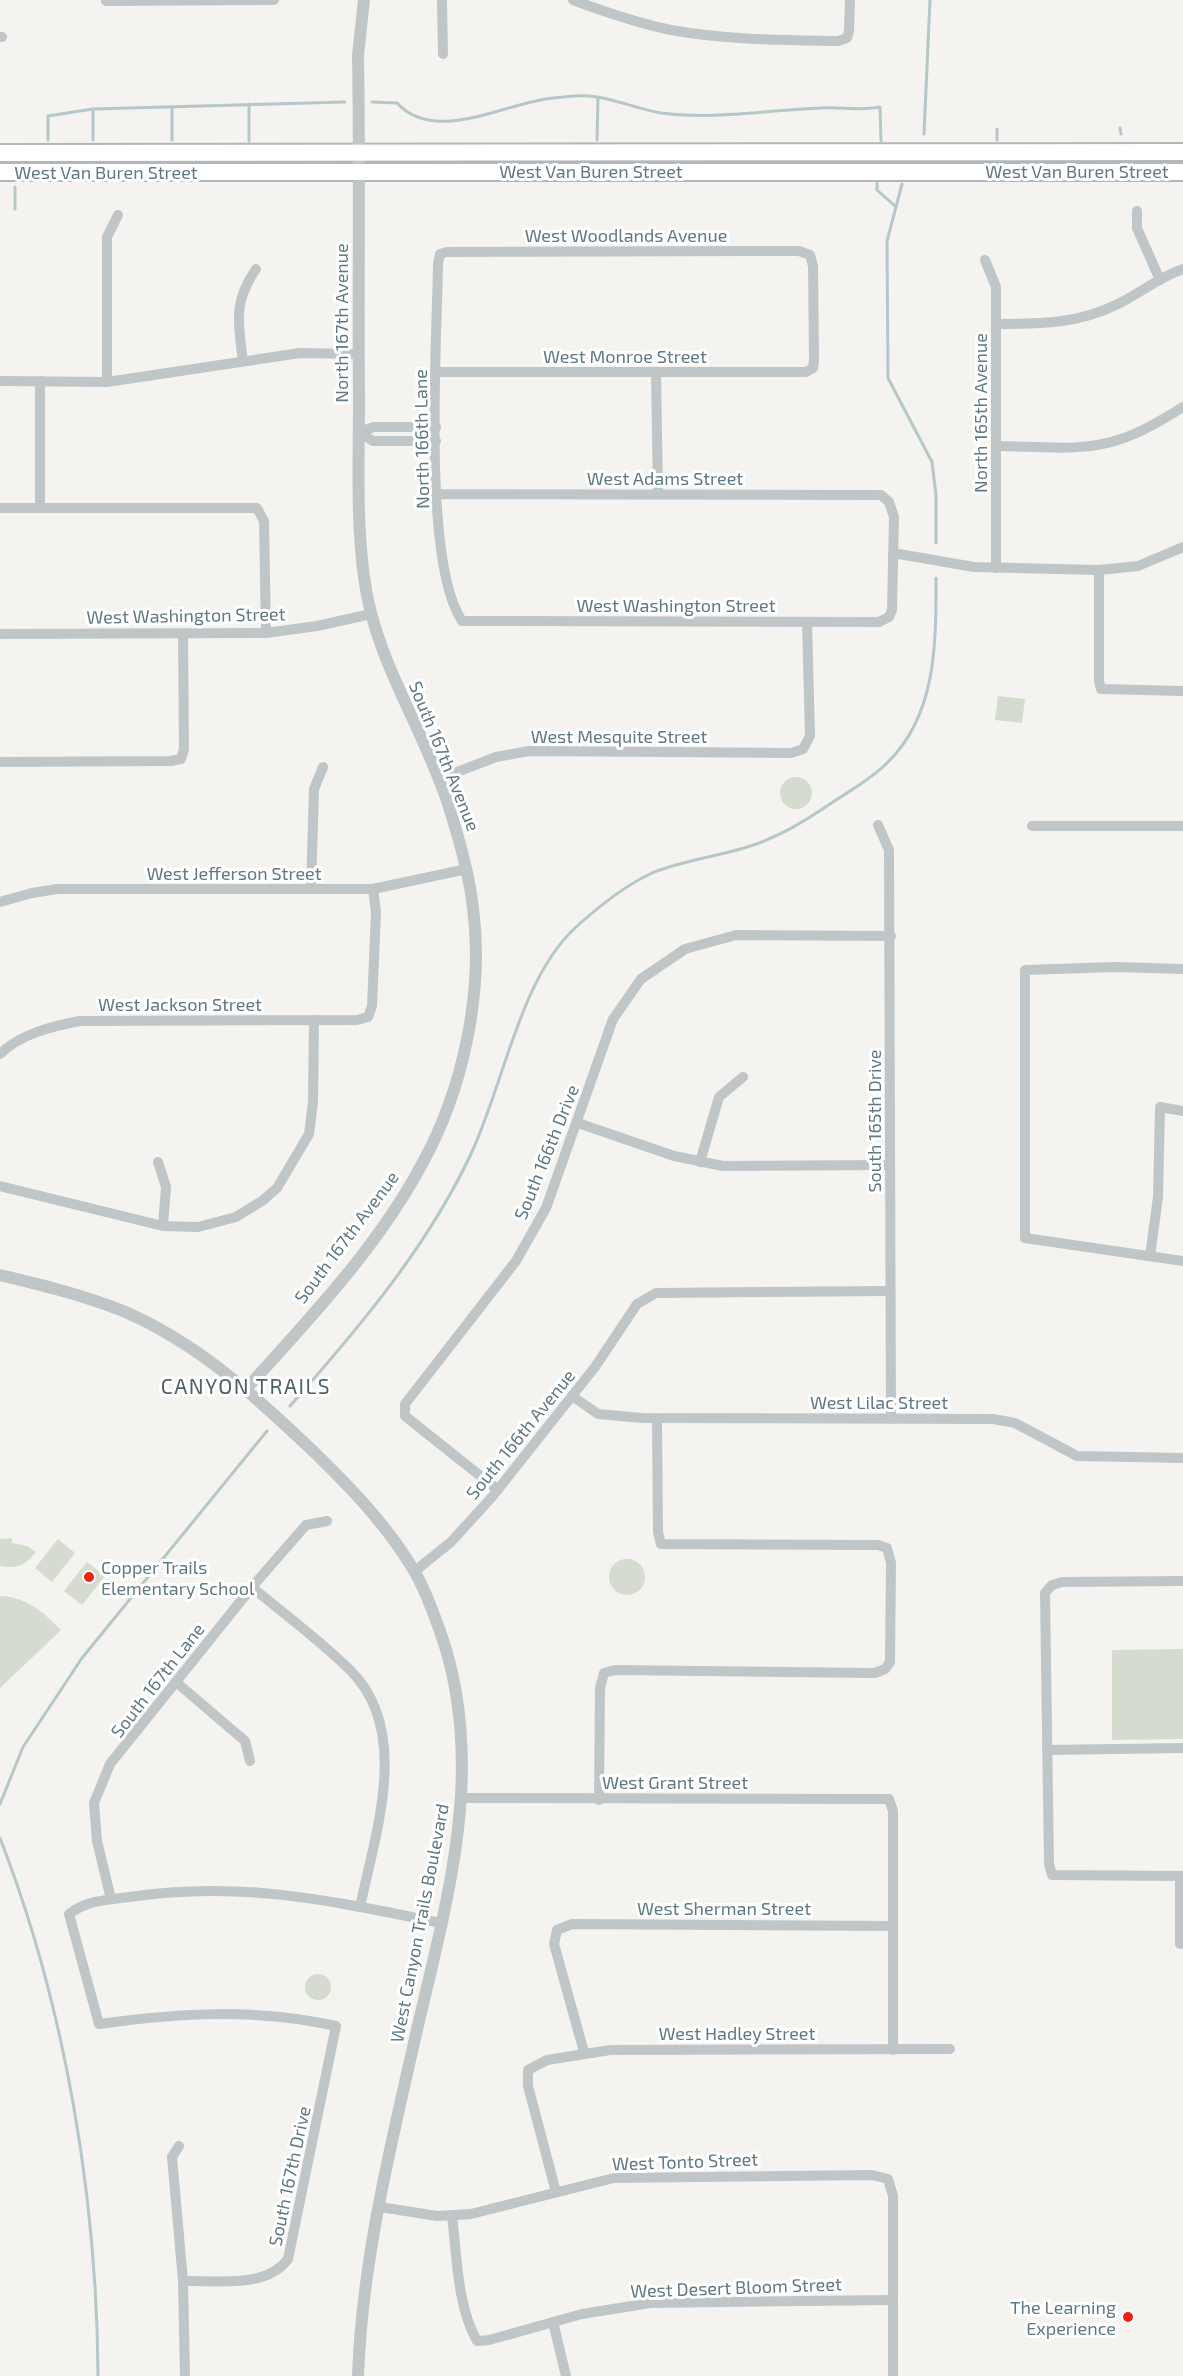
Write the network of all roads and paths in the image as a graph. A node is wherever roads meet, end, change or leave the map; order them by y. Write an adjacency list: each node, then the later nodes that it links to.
1 (274, 0): 6 (street)
2 (364, 0): 11 (street, North 167th Avenue)
3 (442, 0): 7 (street)
4 (573, 0): 5 (street)
5 (850, 0)
6 (106, 1)
7 (443, 54)
8 (972, 152): 9 (main road, West Van Buren Street); 11 (main road, West Van Buren Street); 13 (main road)
9 (1183, 152)
10 (0, 153): 11 (main road, West Van Buren Street)
11 (359, 153): 12 (street, North 167th Avenue)
12 (359, 171): 13 (main road, West Van Buren Street); 14 (main road, West Van Buren Street); 24 (street, North 167th Avenue)
13 (879, 171): 15 (main road, West Van Buren Street)
14 (0, 172)
15 (1183, 172)
16 (1137, 211): 22 (street)
17 (118, 215): 31 (street)
18 (440, 254): 26 (street, West Woodlands Avenue); 27 (street, North 166th Lane)
19 (985, 260): 23 (street, North 165th Avenue)
20 (256, 269): 25 (street)
21 (1183, 269): 22 (street)
22 (1160, 280): 23 (street)
23 (996, 324): 36 (street, North 165th Avenue)
24 (358, 354): 25 (street); 34 (street, North 167th Avenue)
25 (243, 361): 31 (street)
26 (813, 368): 28 (street, West Monroe Street)
27 (436, 372): 28 (street, West Monroe Street); 33 (street, North 166th Lane)
28 (656, 372): 38 (street)
29 (0, 381): 30 (street)
30 (40, 381): 31 (street); 39 (street)
31 (107, 382)
32 (1183, 407): 36 (street)
33 (436, 427): 34 (street); 35 (street, North 166th Lane)
34 (359, 432): 35 (street); 45 (street, North 167th Avenue)
35 (436, 441): 37 (street, North 166th Lane)
36 (996, 446): 43 (street, North 165th Avenue)
37 (437, 494): 38 (street, West Adams Street); 46 (street, North 166th Lane)
38 (658, 494): 42 (street, West Adams Street)
39 (40, 507): 40 (street); 48 (street)
40 (0, 508)
41 (1183, 548): 44 (street)
42 (893, 553): 43 (street); 47 (street, West Washington Street)
43 (996, 568): 44 (street)
44 (1099, 570): 52 (street)
45 (371, 614): 48 (street, West Washington Street); 51 (street, North 167th Avenue)
46 (462, 621): 47 (street, West Washington Street)
47 (807, 622): 55 (street, West Mesquite Street)
48 (266, 633): 50 (street, West Washington Street)
49 (0, 634): 50 (street, West Washington Street)
50 (183, 634): 53 (street)
51 (380, 645): 55 (street, South 167th Avenue)
52 (1183, 691)
53 (0, 762)
54 (323, 767): 60 (street)
55 (439, 779): 59 (street, South 167th Avenue)
56 (878, 825): 63 (street, South 165th Drive)
57 (1032, 826): 58 (street)
58 (1183, 826)
59 (467, 869): 61 (street, West Jefferson Street); 79 (street, South 167th Avenue)
60 (311, 889): 61 (street, West Jefferson Street); 62 (street, West Jefferson Street)
61 (373, 889): 65 (street, West Jackson Street)
62 (0, 902)
63 (891, 936): 69 (street, South 166th Drive); 72 (street, South 165th Drive)
64 (1183, 969): 75 (street)
65 (314, 1020): 66 (street, West Jackson Street); 74 (street)
66 (0, 1054)
67 (743, 1077): 71 (street)
68 (1183, 1111): 75 (street)
69 (578, 1123): 71 (street); 84 (street, South 166th Drive)
70 (158, 1162): 74 (street)
71 (700, 1162): 72 (street)
72 (890, 1165): 78 (street, South 165th Drive)
73 (0, 1186): 74 (street)
74 (162, 1226)
75 (1150, 1256): 76 (street)
76 (1183, 1261)
77 (0, 1275): 79 (street, West Canyon Trails Boulevard)
78 (890, 1291): 80 (street, South 166th Avenue); 82 (street, South 165th Drive)
79 (246, 1389): 86 (street, West Canyon Trails Boulevard)
80 (572, 1396): 81 (street, West Lilac Street); 84 (street, South 166th Avenue)
81 (657, 1419): 82 (street, West Lilac Street); 94 (street)
82 (891, 1419): 83 (street, West Lilac Street)
83 (1183, 1458)
84 (498, 1490): 86 (street, South 166th Avenue)
85 (327, 1521): 88 (street, South 167th Lane)
86 (415, 1571): 93 (street, West Canyon Trails Boulevard)
87 (1183, 1581): 91 (street)
88 (252, 1587): 89 (street, South 167th Lane); 97 (street)
89 (176, 1682): 92 (street); 96 (street, South 167th Lane)
90 (1183, 1749): 91 (street)
91 (1047, 1750): 95 (street)
92 (250, 1761)
93 (462, 1798): 94 (street, West Grant Street); 98 (street, West Canyon Trails Boulevard)
94 (599, 1800): 99 (street, West Grant Street)
95 (1181, 1876): 100 (street)
96 (111, 1899): 97 (street); 108 (street, South 167th Drive)
97 (360, 1907): 98 (street)
98 (441, 1923): 106 (street, West Canyon Trails Boulevard)
99 (892, 1926): 102 (street); 103 (street, West Sherman Street)
100 (1180, 1944)
101 (950, 2049): 102 (street, West Hadley Street)
102 (893, 2050): 103 (street, West Hadley Street)
103 (584, 2052): 105 (street, West Hadley Street)
104 (179, 2146): 108 (street)
105 (556, 2192): 107 (street, West Tonto Street); 109 (street, West Tonto Street)
106 (380, 2207): 107 (street, West Tonto Street); 112 (street, West Canyon Trails Boulevard)
107 (452, 2216): 110 (street, West Desert Bloom Street)
108 (183, 2281): 111 (street)
109 (892, 2300): 110 (street, West Desert Bloom Street); 114 (street)
110 (553, 2322): 113 (street)
111 (185, 2376)
112 (358, 2376)
113 (566, 2376)
114 (893, 2376)

